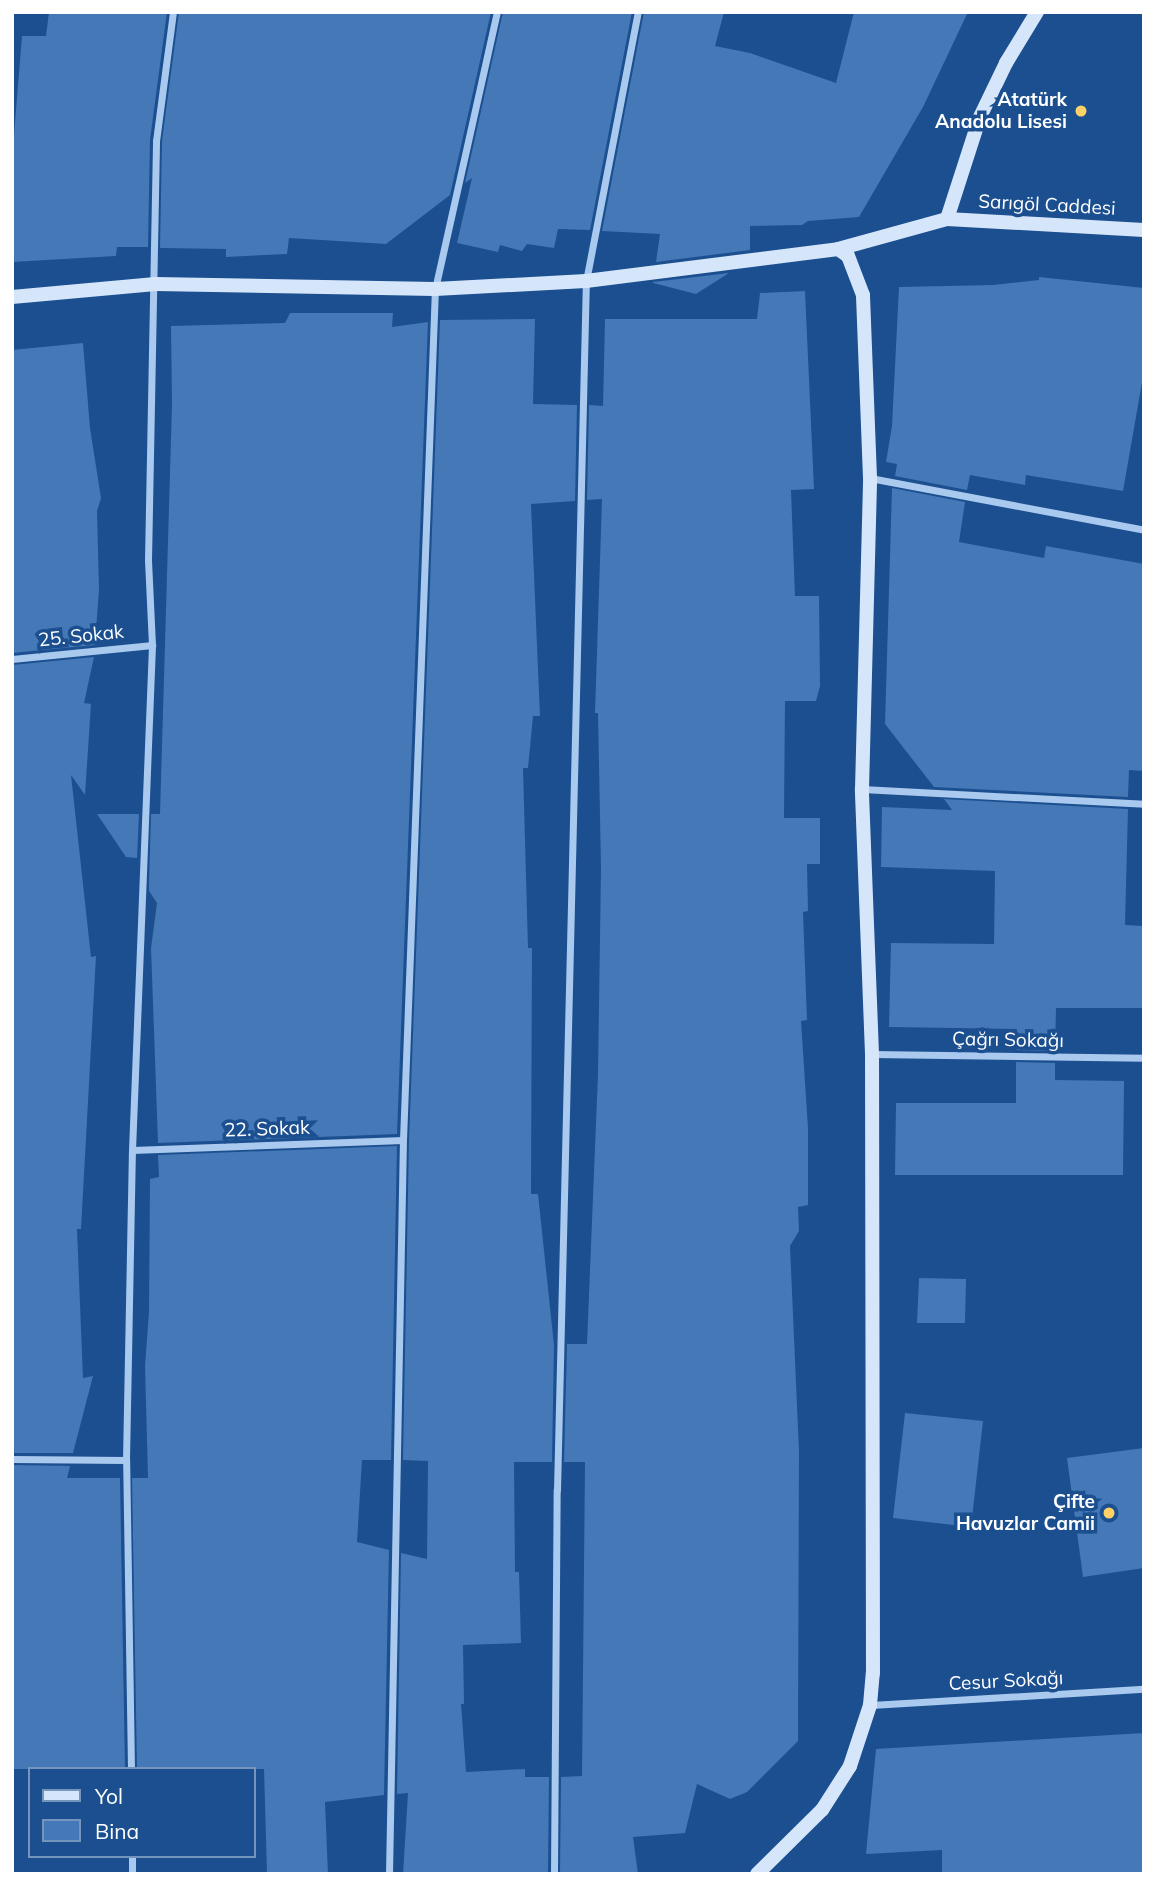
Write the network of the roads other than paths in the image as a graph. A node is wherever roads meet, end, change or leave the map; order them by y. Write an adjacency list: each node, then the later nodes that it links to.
1 (173, 12): 9 (street)
2 (497, 12): 10 (street)
3 (638, 12): 8 (street)
4 (1037, 12): 5 (street)
5 (947, 219): 6 (street, Sarıgöl Caddesi); 7 (street, Sarıgöl Caddesi)
6 (1144, 230)
7 (838, 249): 8 (street, Sarıgöl Caddesi); 12 (street)
8 (586, 281): 10 (street, Sarıgöl Caddesi); 28 (street)
9 (155, 284): 10 (street, Sarıgöl Caddesi); 11 (street, Sarıgöl Caddesi); 14 (street)
10 (435, 289): 20 (street)
11 (12, 298)
12 (870, 478): 13 (street); 16 (street)
13 (1144, 530)
14 (152, 645): 15 (street, 25. Sokak); 21 (street)
15 (12, 659)
16 (862, 789): 17 (street); 18 (street)
17 (1144, 804)
18 (872, 1054): 19 (street, Çağrı Sokağı); 25 (street)
19 (1144, 1058)
20 (403, 1140): 21 (street, 22. Sokak); 27 (street)
21 (132, 1150): 23 (street)
22 (12, 1459): 23 (street)
23 (126, 1460): 26 (street)
24 (1144, 1689): 25 (street, Cesur Sokağı)
25 (870, 1705): 29 (street)
26 (131, 1767)
27 (389, 1874)
28 (554, 1874)
29 (757, 1874)

